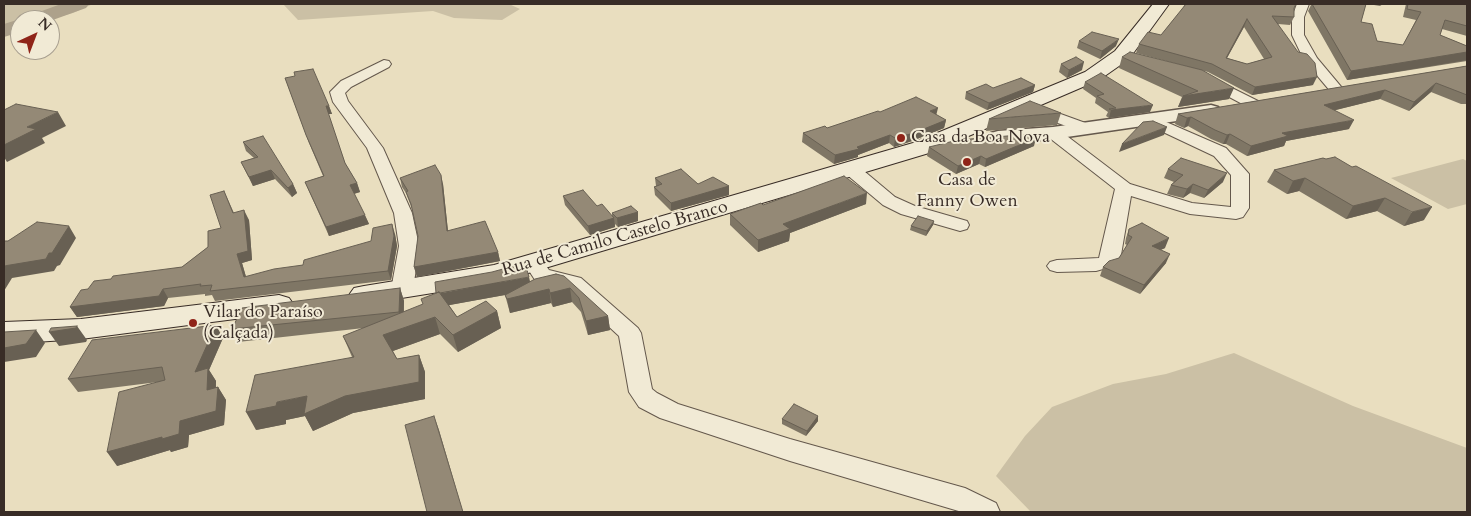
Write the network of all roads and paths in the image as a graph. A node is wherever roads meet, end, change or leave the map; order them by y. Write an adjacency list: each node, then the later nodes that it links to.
1 (1161, 4): 9 (main road, Rua de Camilo Castelo Branco)
2 (1303, 4): 6 (street)
3 (384, 64): 19 (street)
4 (1194, 75): 8 (street)
5 (1355, 86): 6 (street)
6 (1336, 89): 7 (street)
7 (1313, 93)
8 (1261, 103): 10 (street)
9 (1024, 105): 11 (street); 13 (main road, Rua de Camilo Castelo Branco)
10 (1150, 120): 11 (street); 15 (street)
11 (1085, 128): 12 (street)
12 (1053, 133): 13 (street); 15 (street)
13 (921, 148): 14 (main road, Rua de Camilo Castelo Branco)
14 (852, 170): 16 (street); 17 (main road, Rua de Camilo Castelo Branco)
15 (1124, 188): 18 (street)
16 (960, 225)
17 (534, 264): 19 (main road, Rua de Camilo Castelo Branco); 23 (street)
18 (1058, 266)
19 (402, 290): 20 (main road, Rua de Camilo Castelo Branco)
20 (344, 297)
21 (305, 302): 22 (main road)
22 (4, 333)
23 (986, 512)

